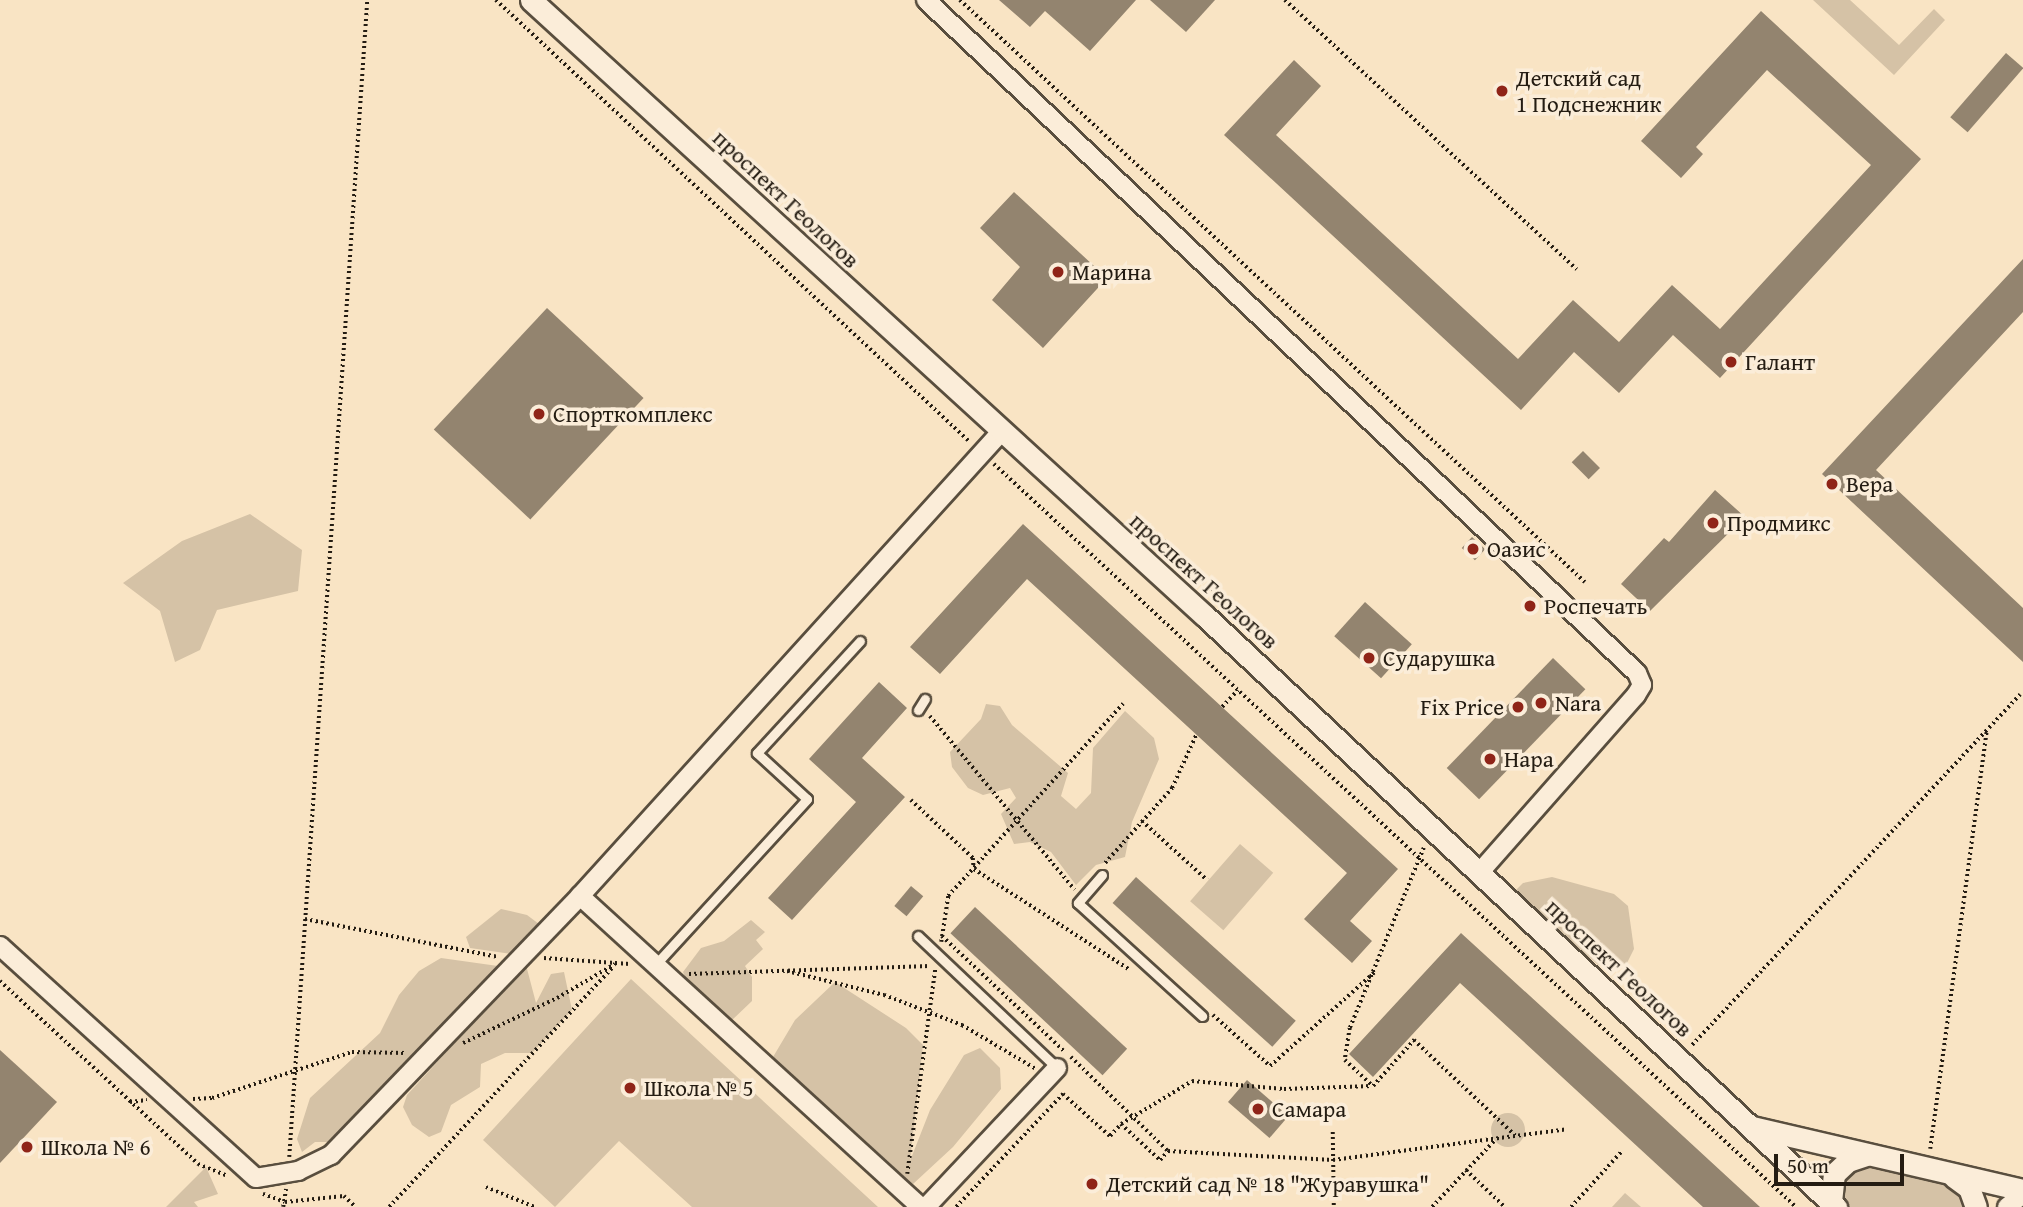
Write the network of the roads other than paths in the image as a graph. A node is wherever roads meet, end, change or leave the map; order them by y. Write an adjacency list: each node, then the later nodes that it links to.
1 (531, 0): 3 (street, проспект Геологов)
2 (926, 0): 5 (street)
3 (1001, 432): 5 (street, проспект Геологов); 7 (street)
4 (860, 640): 10 (lane)
5 (1480, 872): 13 (street, проспект Геологов)
6 (1100, 874): 11 (lane)
7 (580, 896): 9 (street); 10 (street)
8 (918, 936): 12 (lane)
9 (0, 946)
10 (653, 966): 18 (street)
11 (1205, 1013)
12 (1053, 1073): 19 (street)
13 (1750, 1126): 14 (street); 17 (street, проспект Геологов)
14 (1866, 1155): 15 (street); 17 (street)
15 (1954, 1177): 16 (street); 20 (street)
16 (2023, 1192): 21 (street)
17 (1833, 1204)
18 (920, 1207)
19 (926, 1207)
20 (1976, 1207)
21 (2007, 1207)

